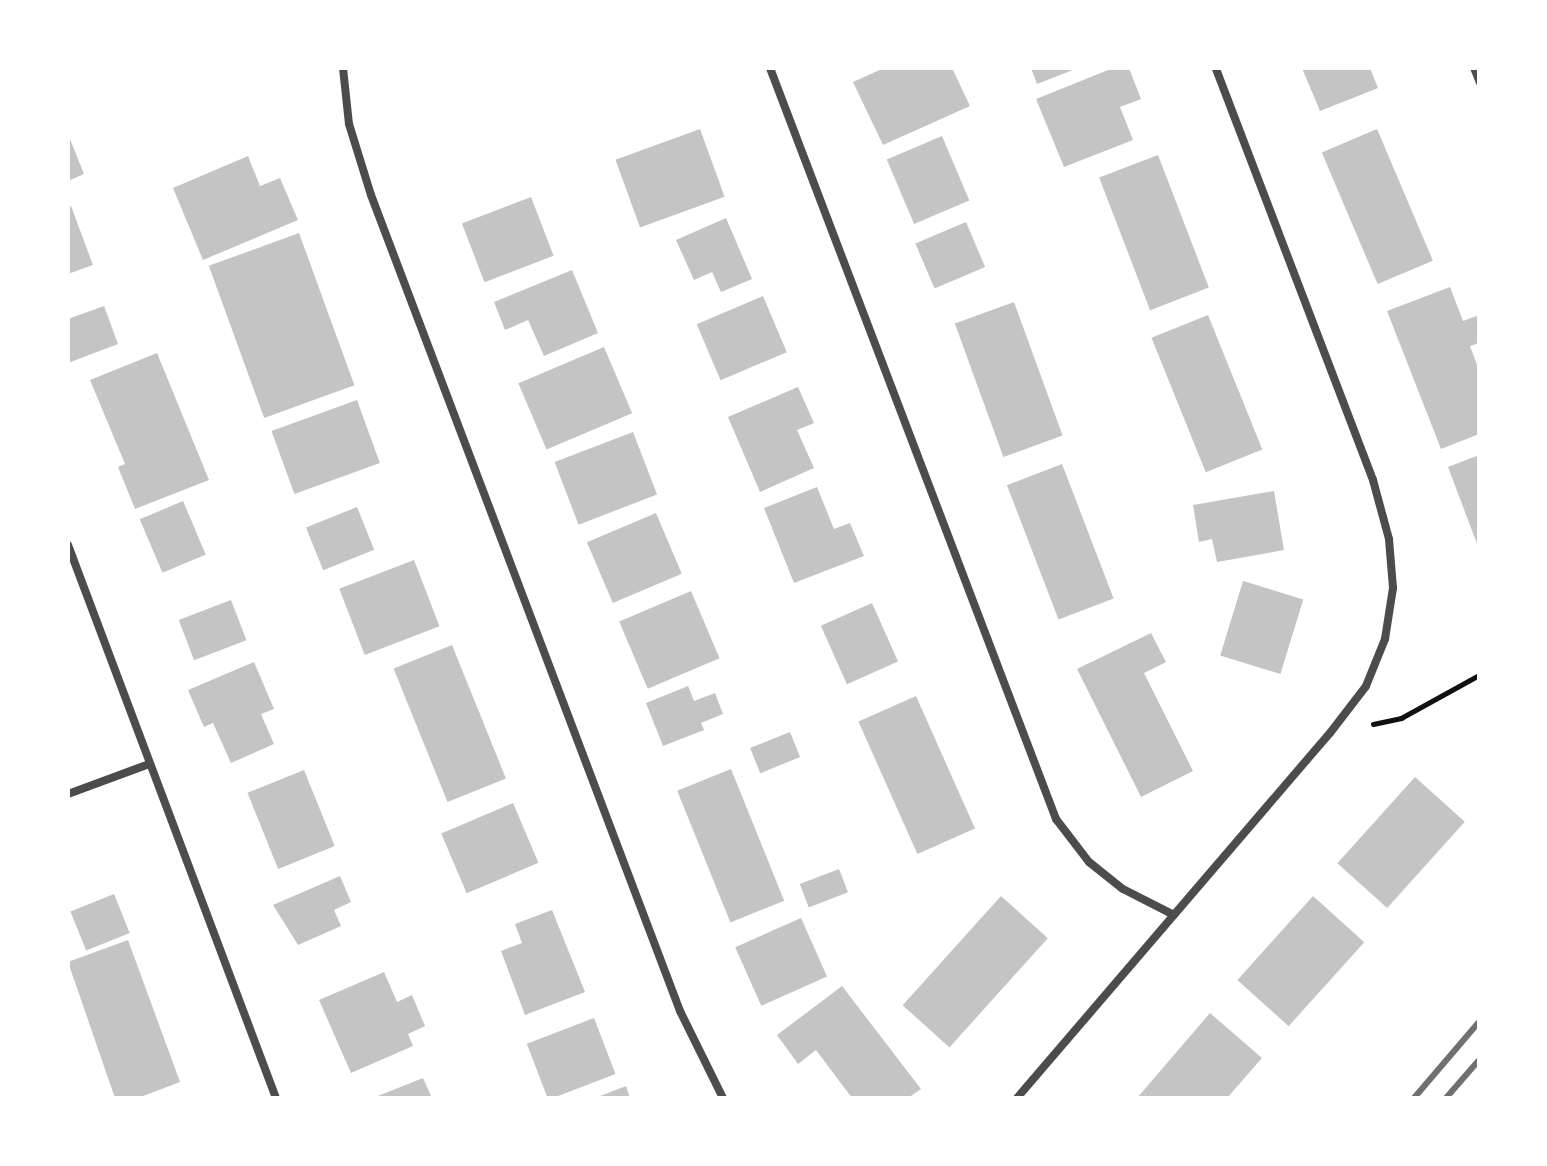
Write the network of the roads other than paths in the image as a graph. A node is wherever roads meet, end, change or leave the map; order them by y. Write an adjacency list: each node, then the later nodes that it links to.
1 (343, 68): 11 (street)
2 (770, 68): 9 (street)
3 (1216, 68): 9 (street)
4 (1473, 68): 5 (lane)
5 (1479, 83)
6 (68, 545): 7 (street)
7 (149, 764): 8 (street); 10 (street)
8 (68, 794)
9 (1174, 915): 12 (street)
10 (276, 1098)
11 (723, 1098)
12 (1017, 1098)

